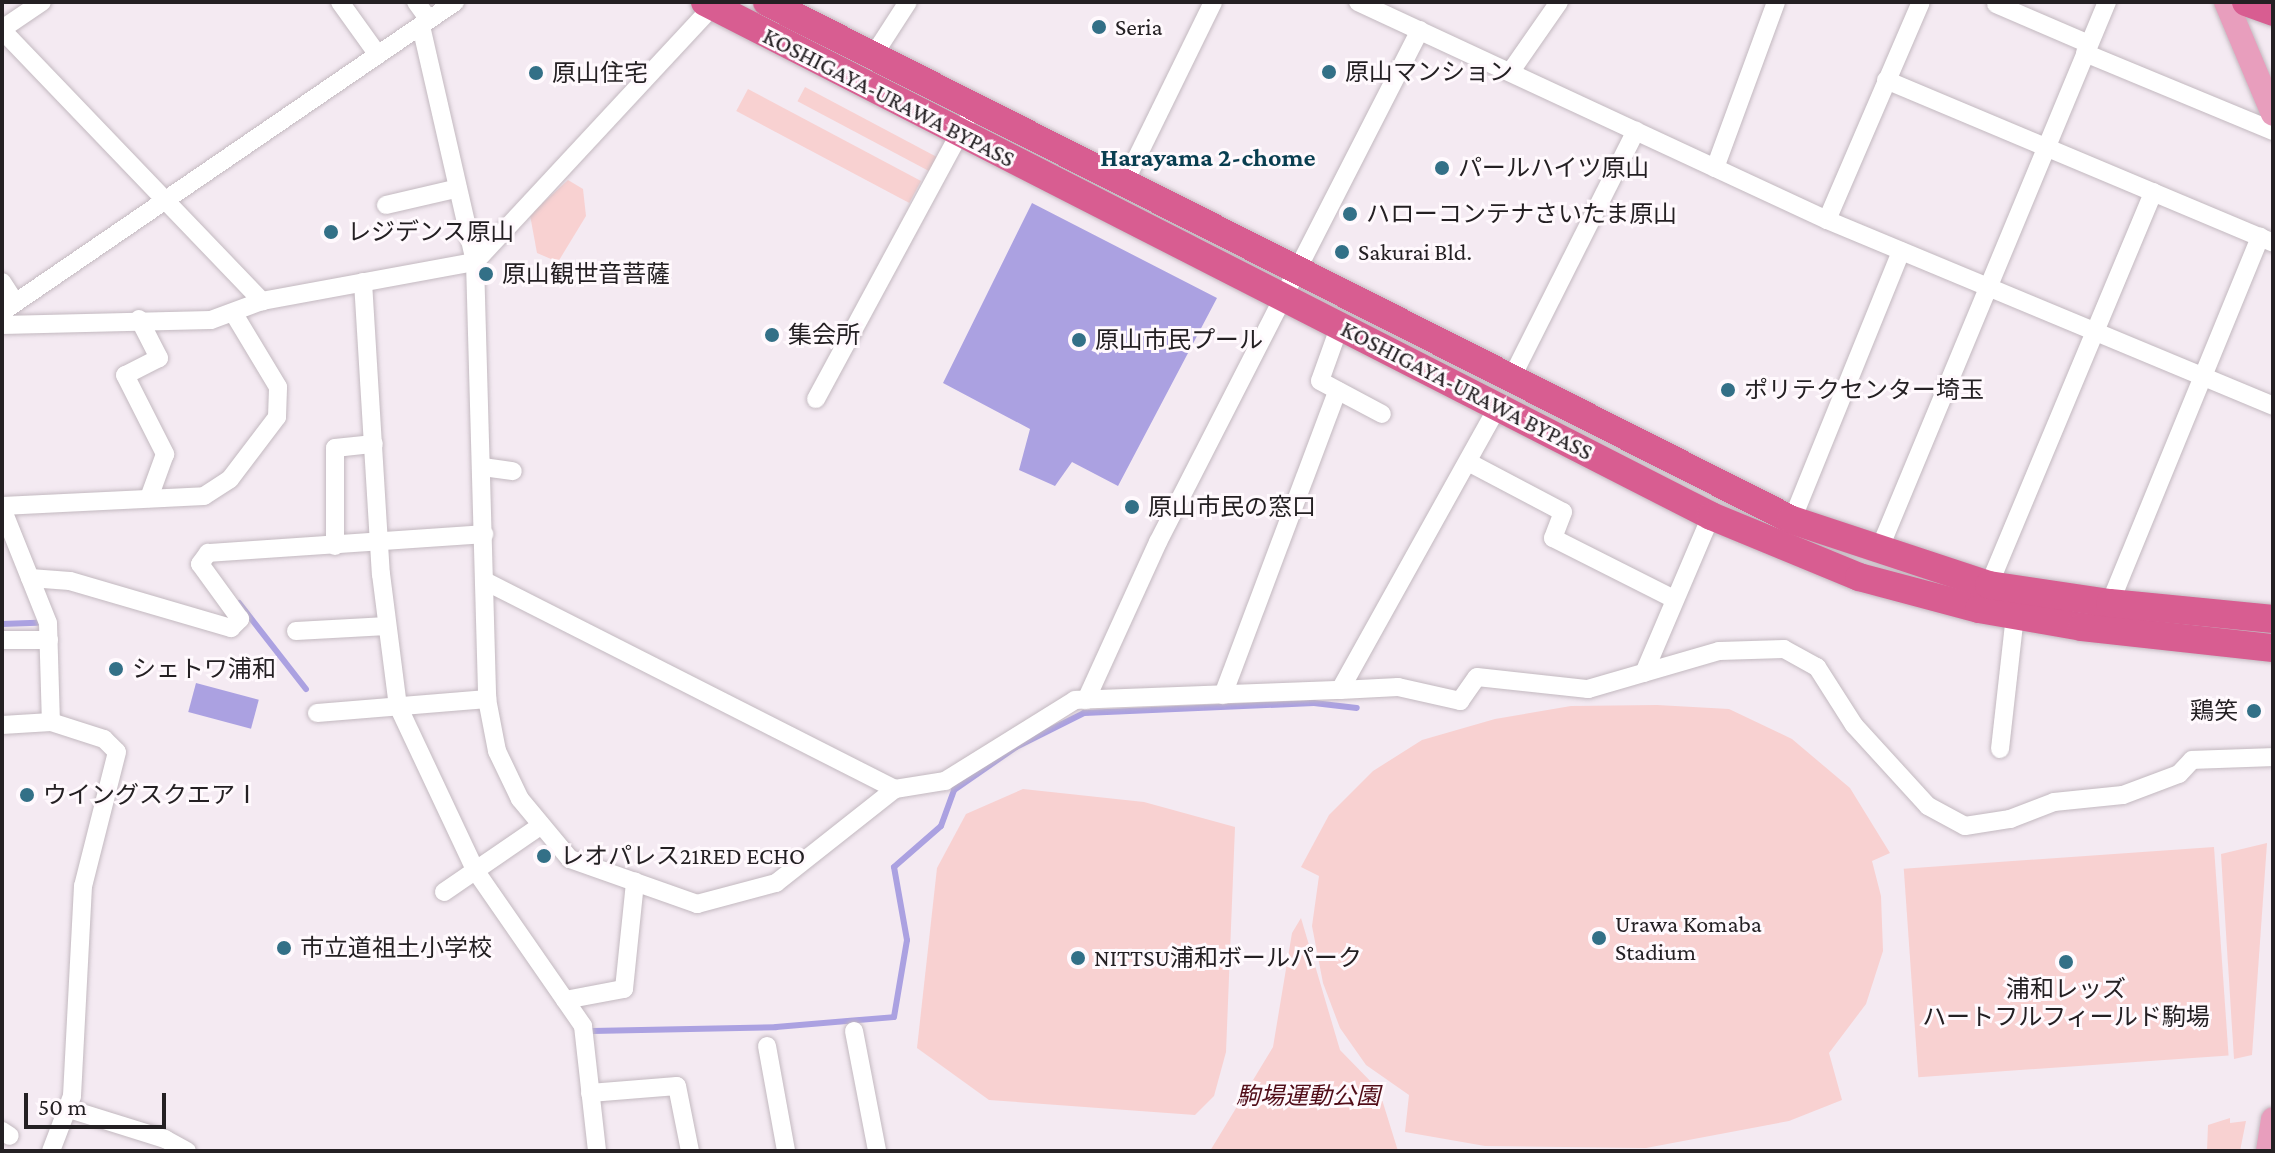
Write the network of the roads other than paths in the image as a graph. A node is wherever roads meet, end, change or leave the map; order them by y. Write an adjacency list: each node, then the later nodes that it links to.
1 (42, 2): 21 (street)
2 (340, 2): 24 (street)
3 (416, 2): 20 (street)
4 (455, 2): 20 (street)
5 (767, 2): 25 (highway, KOSHIGAYA-URAWA BYPASS)
6 (908, 2): 25 (street)
7 (1213, 2): 35 (street)
8 (1358, 2): 19 (street)
9 (1405, 2): 19 (street)
10 (1559, 2): 26 (street)
11 (1776, 2): 34 (street)
12 (1921, 2): 27 (street)
13 (2107, 2): 23 (street)
14 (2226, 2): 29 (main road)
15 (2246, 2): 18 (highway)
16 (709, 4): 32 (highway, KOSHIGAYA-URAWA BYPASS); 43 (street)
17 (1996, 4): 23 (street)
18 (2273, 12)
19 (1396, 20): 22 (street)
20 (425, 23): 24 (street); 36 (street)
21 (2, 30): 38 (street)
22 (1420, 30): 26 (street); 44 (street)
23 (2087, 49): 31 (street); 33 (street)
24 (378, 55): 38 (street)
25 (873, 56): 28 (highway, KOSHIGAYA-URAWA BYPASS)
26 (1511, 71): 30 (street)
27 (1886, 80): 33 (street); 40 (street)
28 (974, 107): 32 (street); 35 (highway, KOSHIGAYA-URAWA BYPASS)
29 (2273, 114)
30 (1636, 131): 34 (street); 57 (street)
31 (2273, 131)
32 (959, 135): 48 (highway, KOSHIGAYA-URAWA BYPASS); 59 (street)
33 (2045, 147): 37 (street); 47 (street)
34 (1715, 168): 40 (street)
35 (1125, 182): 44 (highway, KOSHIGAYA-URAWA BYPASS)
36 (455, 189): 39 (street); 43 (street)
37 (2153, 192): 41 (street); 55 (street)
38 (170, 200): 49 (street); 50 (street)
39 (386, 205)
40 (1827, 220): 42 (street)
41 (2267, 240): 56 (street)
42 (1901, 251): 47 (street); 70 (street)
43 (475, 262): 46 (street); 65 (street)
44 (1299, 270): 48 (street); 57 (highway, KOSHIGAYA-URAWA BYPASS)
45 (2, 282): 50 (street)
46 (363, 282): 49 (street); 63 (street)
47 (1986, 287): 55 (street); 74 (street)
48 (1286, 298): 54 (highway, KOSHIGAYA-URAWA BYPASS); 91 (street)
49 (262, 301): 51 (street)
50 (9, 307)
51 (234, 314): 52 (street); 67 (street)
52 (139, 319): 53 (street); 67 (street)
53 (2, 325)
54 (1340, 325): 58 (street); 60 (highway, KOSHIGAYA-URAWA BYPASS)
55 (2091, 330): 56 (street); 77 (street)
56 (2205, 378): 61 (street); 79 (street)
57 (1511, 379): 70 (highway, KOSHIGAYA-URAWA BYPASS)
58 (1337, 391): 62 (street); 89 (street)
59 (816, 399)
60 (1498, 406): 64 (street); 69 (highway, KOSHIGAYA-URAWA BYPASS)
61 (2273, 406)
62 (1382, 414)
63 (374, 444): 72 (street); 73 (street)
64 (1470, 463): 78 (street); 88 (street)
65 (483, 467): 66 (street); 71 (street)
66 (513, 471)
67 (149, 498): 68 (street)
68 (2, 507): 75 (street)
69 (1711, 516): 78 (street); 80 (highway, KOSHIGAYA-URAWA BYPASS)
70 (1792, 520): 74 (highway, KOSHIGAYA-URAWA BYPASS)
71 (484, 534): 72 (street); 76 (street)
72 (379, 543): 73 (street); 82 (street)
73 (335, 546): 75 (street)
74 (1879, 550): 77 (highway, KOSHIGAYA-URAWA BYPASS)
75 (30, 578): 85 (street)
76 (485, 581): 90 (street); 98 (street)
77 (1989, 585): 79 (highway, KOSHIGAYA-URAWA BYPASS)
78 (1674, 599): 87 (street)
79 (2110, 603): 81 (highway, KOSHIGAYA-URAWA BYPASS)
80 (2015, 615): 86 (highway, KOSHIGAYA-URAWA BYPASS); 96 (street)
81 (2273, 619)
82 (387, 626): 83 (street); 92 (street)
83 (296, 631)
84 (2, 640): 85 (street)
85 (49, 640): 94 (street)
86 (2273, 648)
87 (1644, 673): 88 (street); 97 (street)
88 (1340, 690): 89 (street)
89 (1223, 695): 91 (street)
90 (487, 699): 92 (street); 99 (street)
91 (1086, 700): 98 (street)
92 (398, 706): 93 (street); 100 (street)
93 (317, 713)
94 (51, 722): 95 (street); 107 (street)
95 (2, 725)
96 (2000, 749)
97 (2273, 757)
98 (895, 789): 101 (street)
99 (540, 826): 100 (street); 101 (street)
100 (475, 870): 102 (street); 103 (street)
101 (635, 882): 103 (street)
102 (444, 892)
103 (565, 1000): 106 (street)
104 (854, 1031): 114 (street)
105 (767, 1046): 113 (street)
106 (590, 1093): 111 (street); 112 (street)
107 (70, 1102): 109 (street); 110 (street)
108 (2273, 1119): 115 (main road)
109 (51, 1151)
110 (187, 1151)
111 (597, 1151)
112 (690, 1151)
113 (786, 1151)
114 (877, 1151)
115 (2268, 1151)

